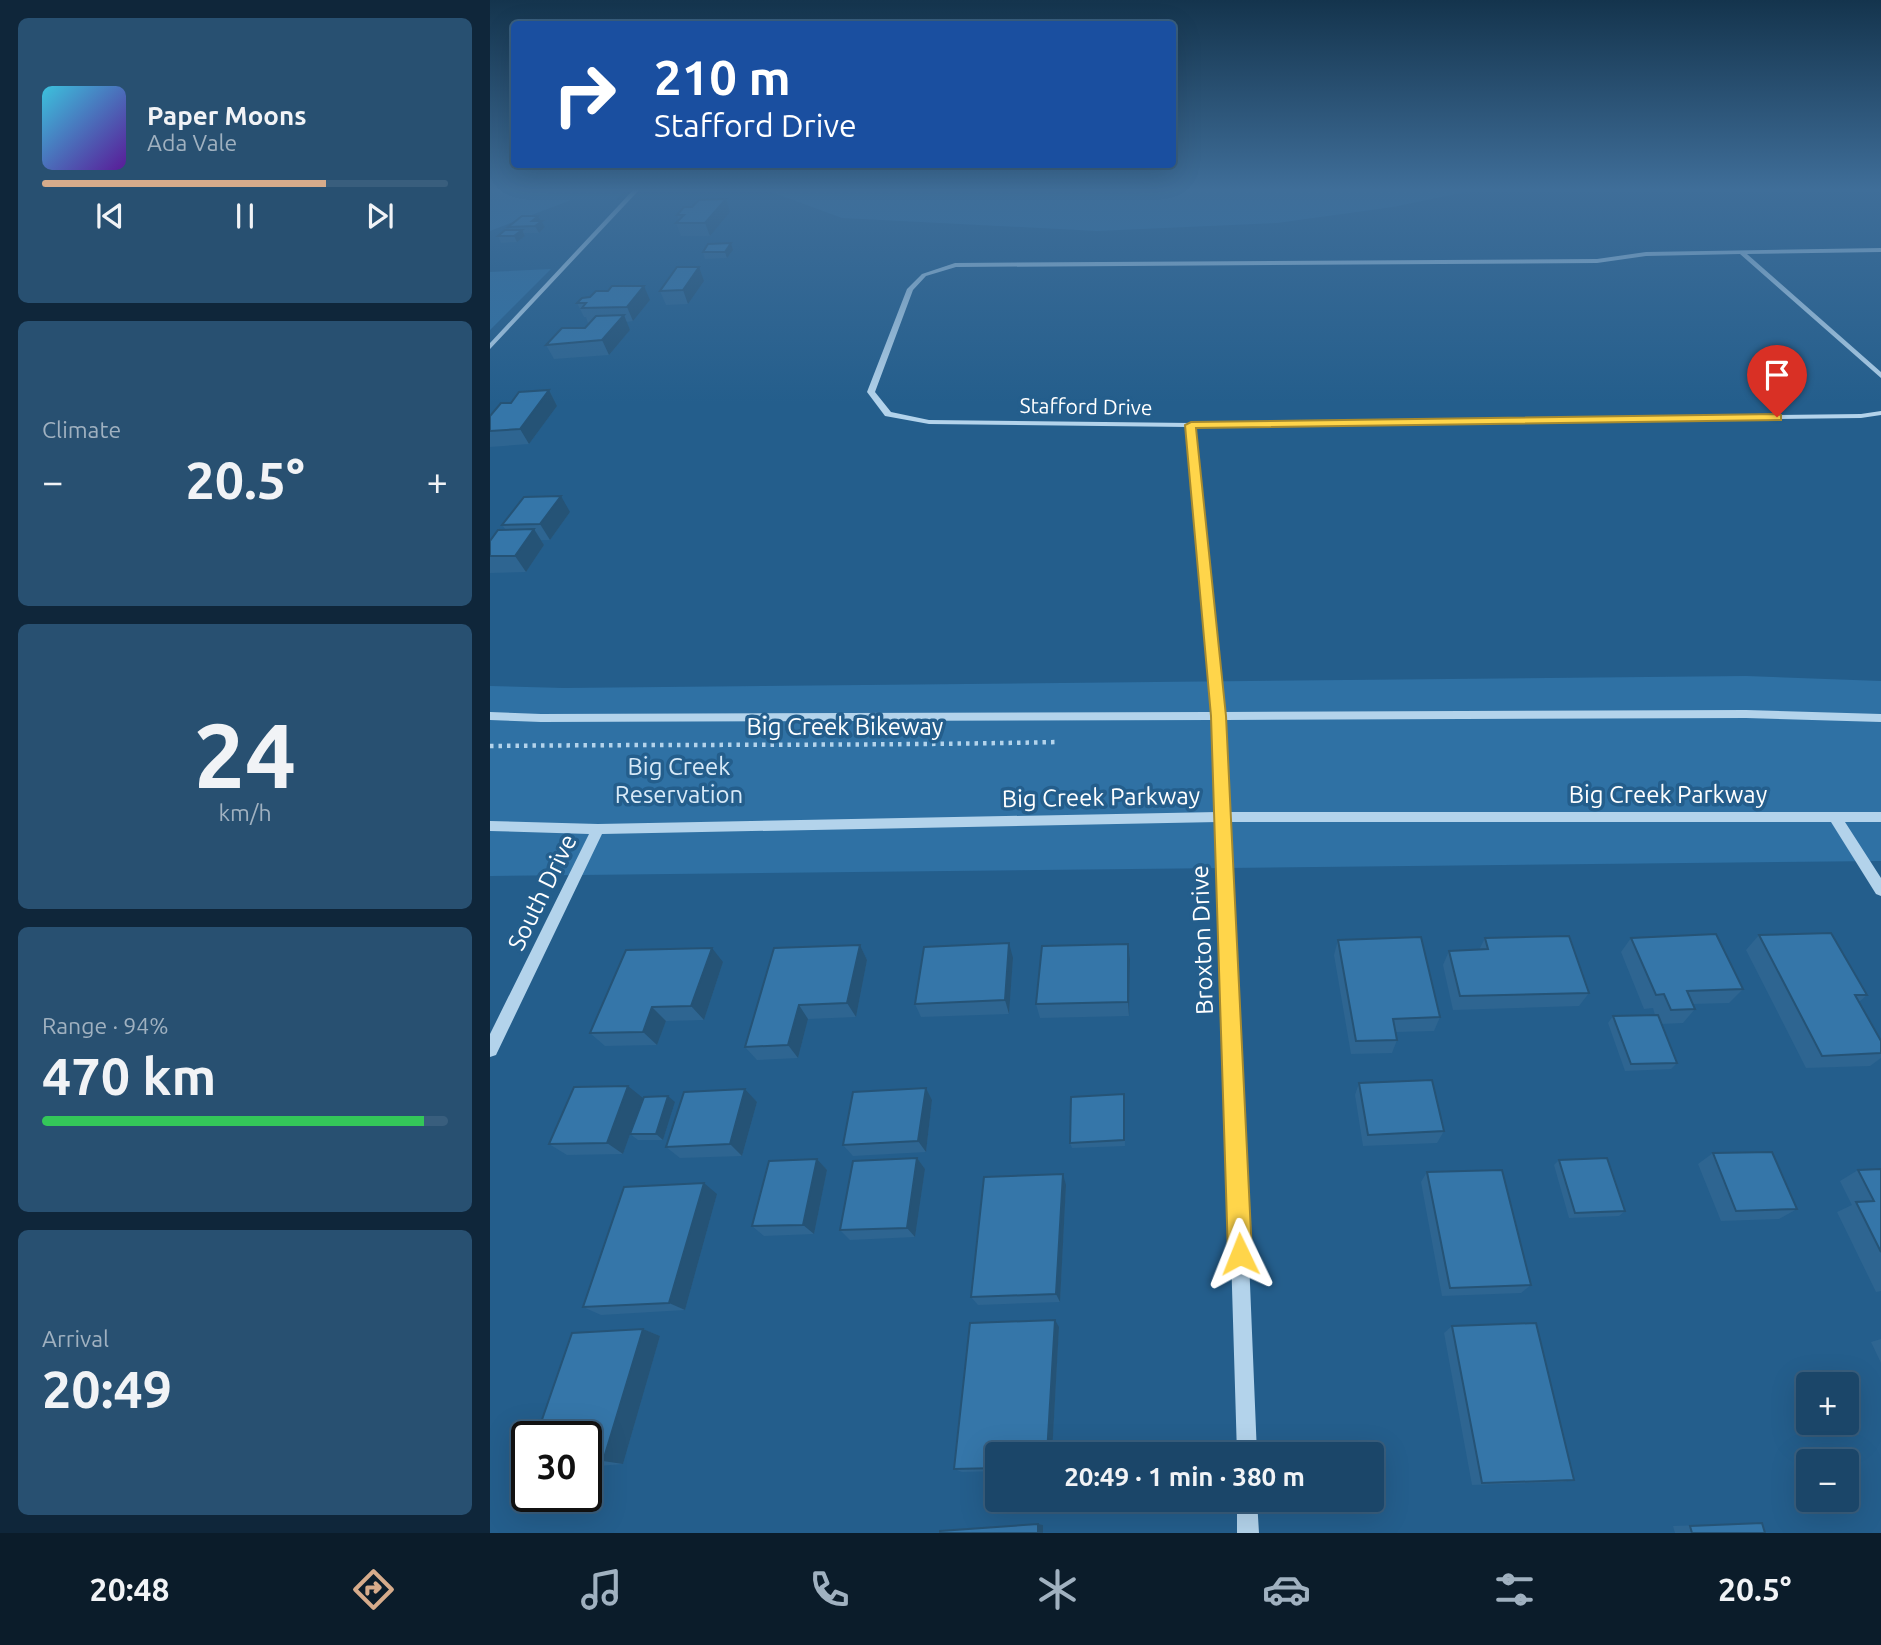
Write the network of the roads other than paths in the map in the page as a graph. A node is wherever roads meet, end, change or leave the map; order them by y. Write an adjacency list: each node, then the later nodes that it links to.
1 (570, 261): 4 (street)
2 (1600, 261): 7 (street, Stafford Drive)
3 (1751, 261): 5 (street)
4 (490, 347)
5 (1881, 376)
6 (1881, 413): 7 (street, Stafford Drive)
7 (1191, 425): 9 (street, Broxton Drive)
8 (490, 716): 9 (street)
9 (1218, 716): 10 (street); 11 (street, Broxton Drive)
10 (1881, 718)
11 (1224, 817): 12 (street, Big Creek Parkway); 15 (street, Big Creek Parkway); 18 (street, Broxton Drive)
12 (1835, 817): 13 (street, Big Creek Parkway); 16 (street)
13 (1881, 817)
14 (490, 827): 15 (street, Big Creek Parkway)
15 (598, 829): 17 (street, South Drive)
16 (1881, 890)
17 (490, 1051)
18 (1247, 1442)
19 (1247, 1512): 20 (street)
20 (1248, 1533)

